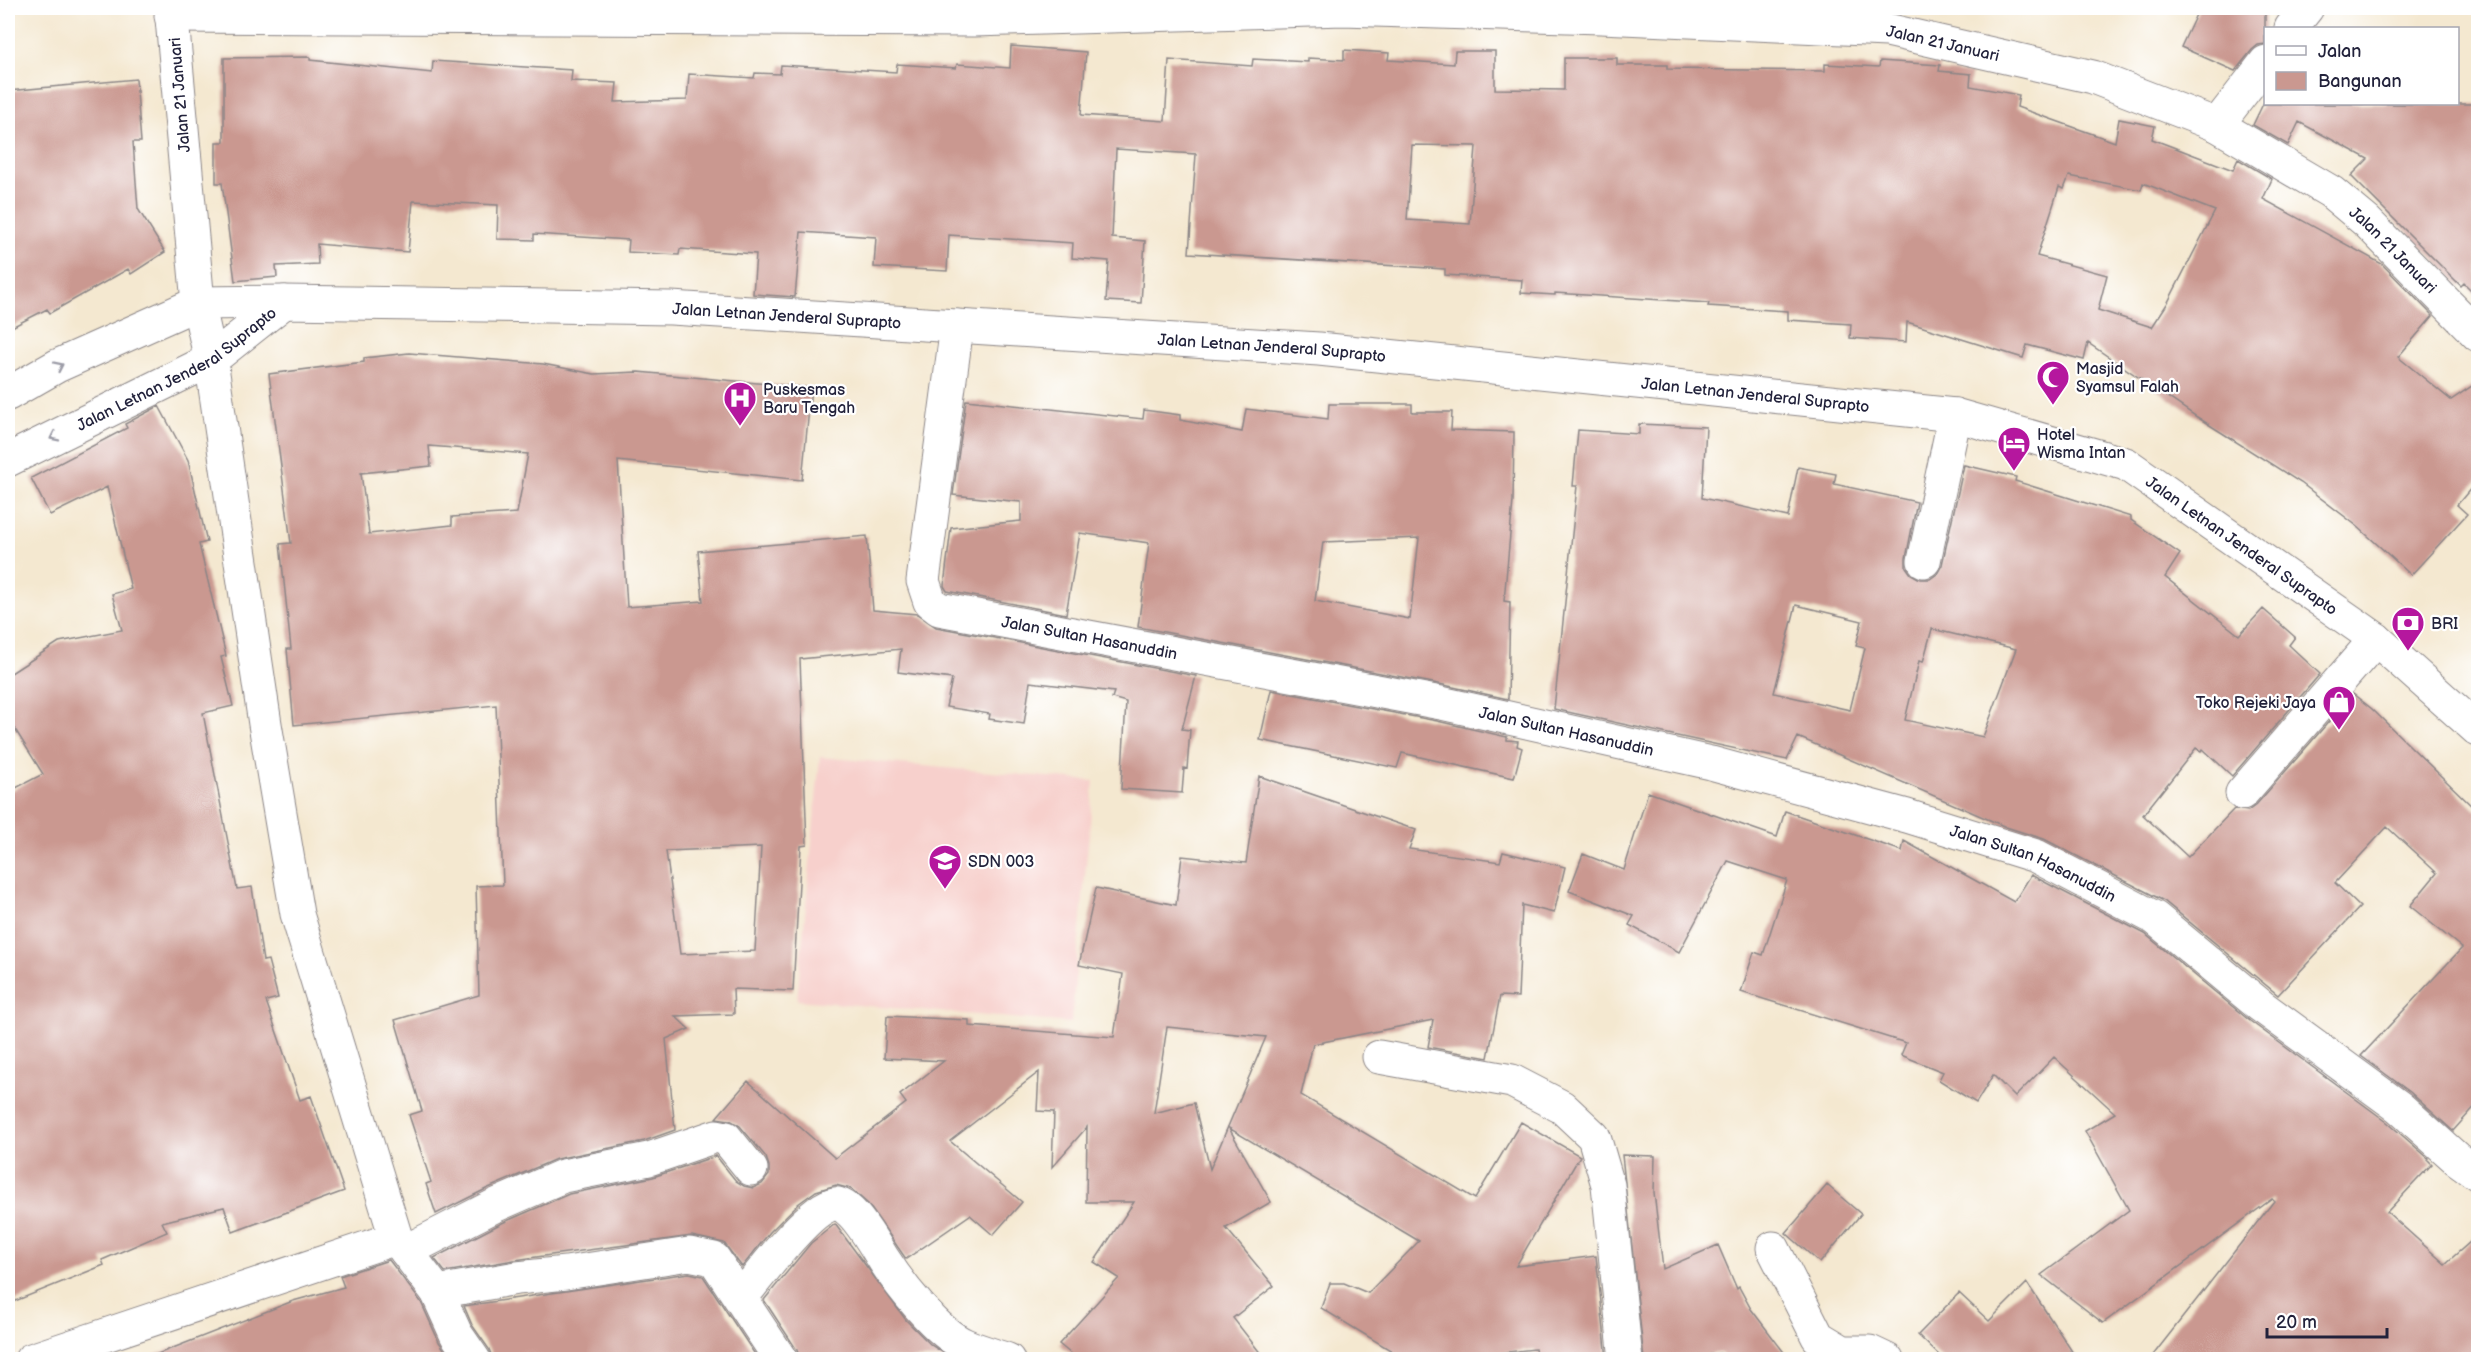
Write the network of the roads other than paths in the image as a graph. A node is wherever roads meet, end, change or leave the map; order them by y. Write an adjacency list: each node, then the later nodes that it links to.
1 (2307, 8): 6 (street)
2 (1185, 11): 5 (street, Jalan 21 Januari); 8 (street, Jalan 21 Januari)
3 (171, 12): 4 (street, Jalan 21 Januari); 10 (street, Jalan 21 Januari)
4 (654, 13): 5 (street, Jalan 21 Januari)
5 (973, 14)
6 (2292, 27)
7 (2264, 63): 8 (street)
8 (2217, 125): 12 (street, Jalan 21 Januari)
9 (284, 302): 10 (street); 11 (street, Jalan Letnan Jenderal Suprapto); 13 (street, Jalan Letnan Jenderal Suprapto)
10 (198, 303): 13 (street, Jalan 21 Januari); 14 (street, one-way to 10)
11 (957, 326): 15 (street, Jalan Letnan Jenderal Suprapto); 23 (street, Jalan Sultan Hasanuddin)
12 (2478, 334)
13 (211, 360): 16 (street, Jalan Letnan Jenderal Suprapto, one-way to 16); 24 (street, Jalan 21 Januari)
14 (8, 394)
15 (1955, 415): 17 (street); 18 (street, Jalan Letnan Jenderal Suprapto)
16 (8, 460)
17 (1924, 561)
18 (2376, 639): 19 (street, Jalan Letnan Jenderal Suprapto); 20 (street)
19 (2478, 730)
20 (2242, 793)
21 (1379, 1057): 32 (street)
22 (751, 1169): 24 (street)
23 (2478, 1174)
24 (401, 1245): 26 (street); 28 (street)
25 (1773, 1248): 33 (street)
26 (437, 1292): 27 (street); 29 (street)
27 (741, 1298): 30 (street); 31 (street)
28 (31, 1359)
29 (474, 1359)
30 (781, 1359)
31 (1008, 1359)
32 (1626, 1359)
33 (1887, 1359)

